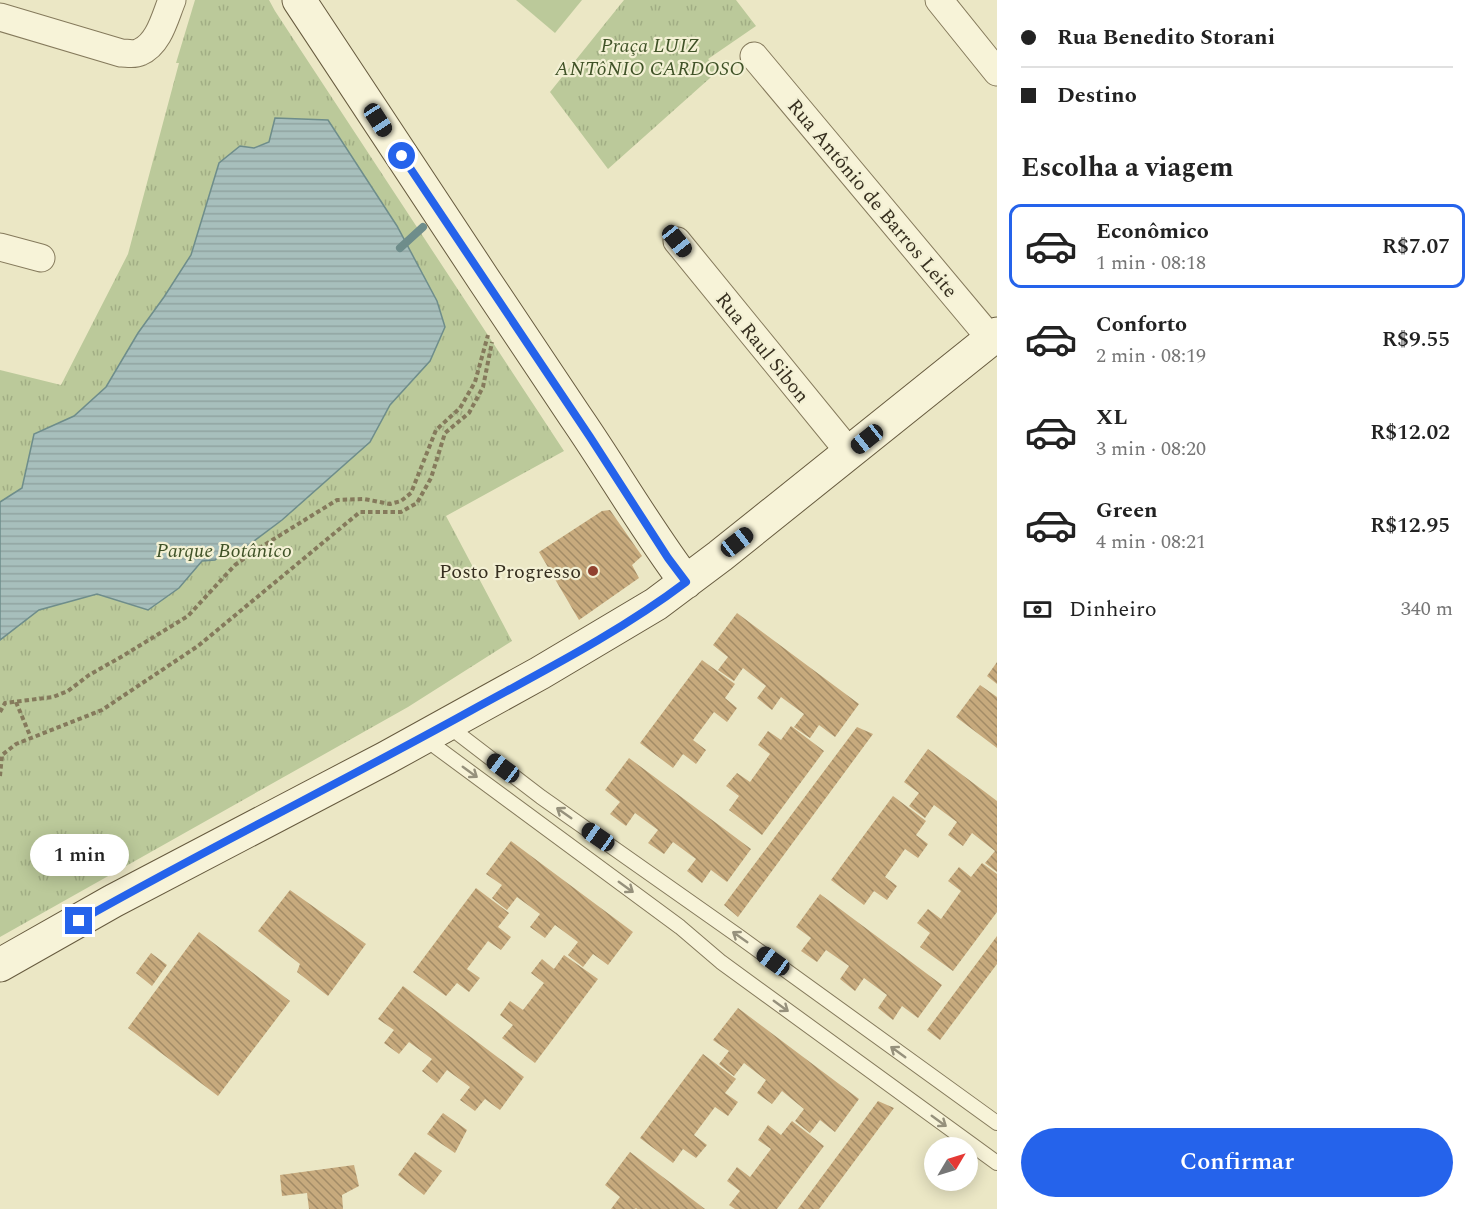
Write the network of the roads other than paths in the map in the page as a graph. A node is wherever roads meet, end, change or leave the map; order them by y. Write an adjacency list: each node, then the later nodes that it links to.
1 (172, 0): 4 (street)
2 (299, 0): 12 (main road)
3 (939, 0): 6 (street)
4 (0, 17)
5 (754, 57): 10 (street, Rua Antônio de Barros Leite)
6 (997, 72)
7 (677, 241): 11 (street, Rua Raul Sibon)
8 (0, 247): 9 (street)
9 (40, 258)
10 (994, 337): 11 (main road)
11 (850, 453): 12 (main road)
12 (686, 582): 13 (main road)
13 (434, 731): 14 (lane); 15 (lane, one-way to 15); 16 (main road)
14 (541, 797): 15 (lane); 17 (lane, one-way to 14)
15 (529, 815): 18 (lane, one-way to 18)
16 (0, 965)
17 (997, 1123)
18 (997, 1162)

